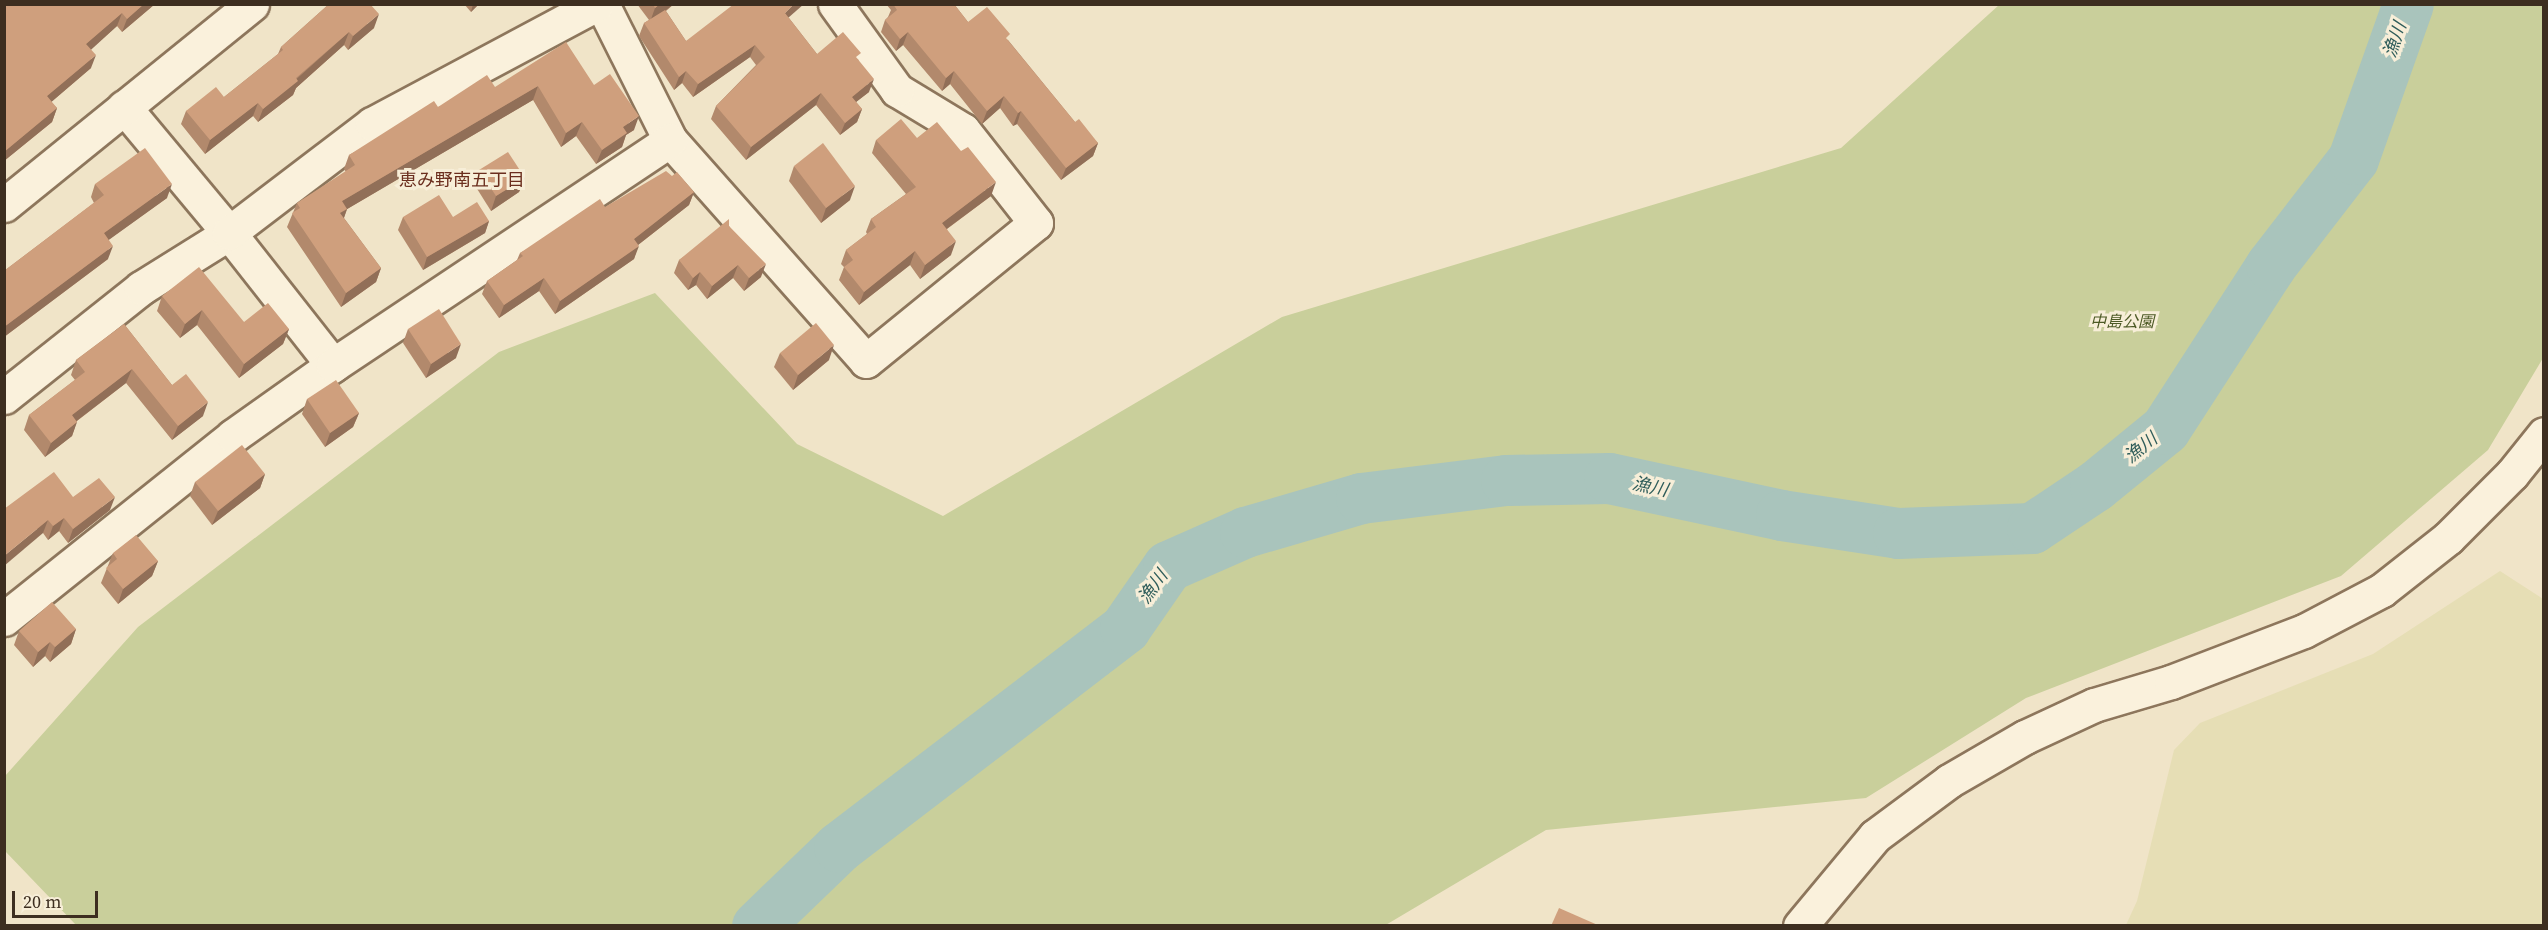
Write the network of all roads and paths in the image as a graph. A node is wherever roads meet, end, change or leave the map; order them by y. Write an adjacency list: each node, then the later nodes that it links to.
1 (252, 4): 5 (street)
2 (597, 4): 8 (street)
3 (602, 4): 6 (street)
4 (836, 4): 6 (street)
5 (124, 107): 7 (street); 8 (street)
6 (670, 140): 9 (street)
7 (4, 205)
8 (230, 233): 9 (street); 10 (street)
9 (333, 365): 12 (street)
10 (4, 397)
11 (2544, 434): 13 (street)
12 (4, 619)
13 (1800, 926)

